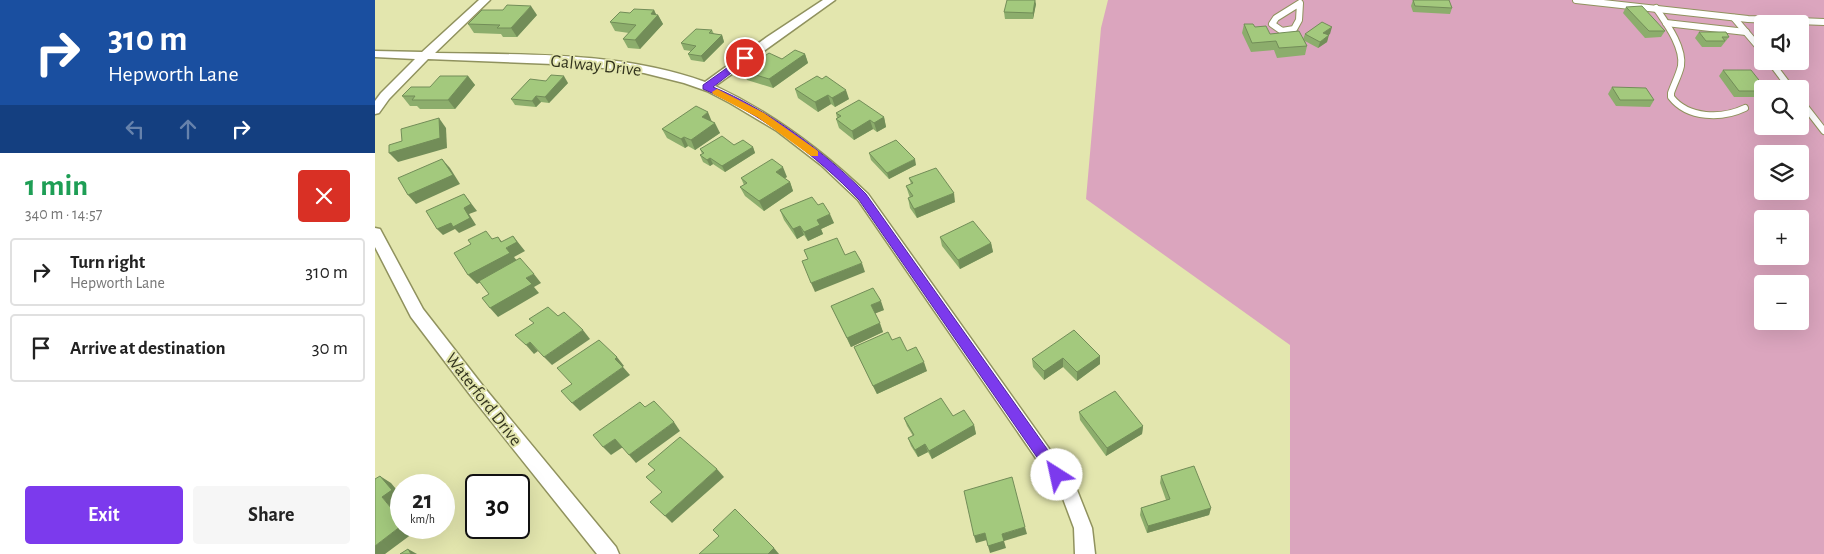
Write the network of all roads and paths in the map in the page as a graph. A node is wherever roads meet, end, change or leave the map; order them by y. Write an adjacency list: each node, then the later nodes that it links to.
1 (485, 0): 12 (street)
2 (830, 0): 15 (street)
3 (1576, 0): 5 (lane)
4 (1303, 2): 4 (lane)
5 (1656, 8): 6 (lane); 8 (lane)
6 (1734, 18): 7 (lane); 9 (lane)
7 (1824, 22)
8 (1666, 23): 9 (lane); 16 (lane)
9 (1746, 32): 10 (lane)
10 (1754, 41)
11 (375, 54): 12 (street, Galway Drive)
12 (426, 56): 15 (street, Galway Drive); 17 (street)
13 (1776, 70): 14 (lane)
14 (1784, 80)
15 (706, 87): 22 (street, Galway Drive)
16 (1745, 108)
17 (375, 110)
18 (1809, 112): 19 (lane)
19 (1824, 131)
20 (375, 233): 21 (street, Waterford Drive)
21 (609, 554)
22 (1085, 554)

